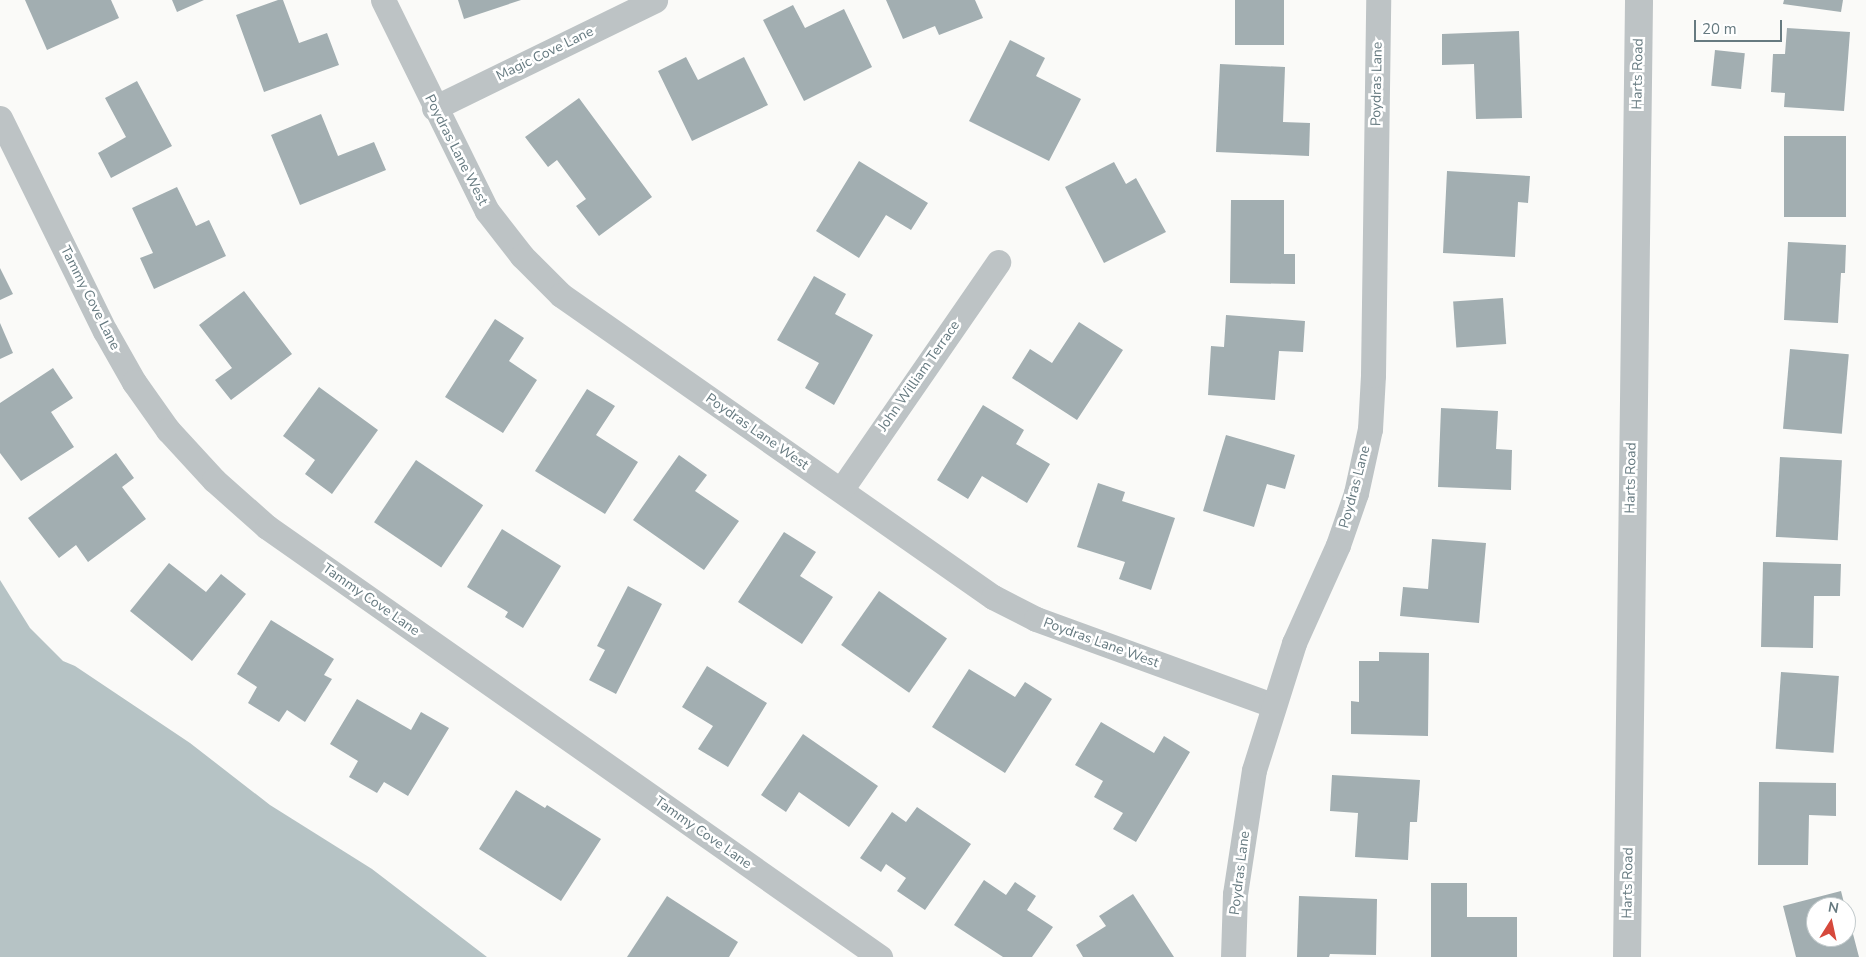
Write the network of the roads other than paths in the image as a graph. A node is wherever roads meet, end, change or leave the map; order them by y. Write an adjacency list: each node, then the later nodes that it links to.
1 (383, 0): 5 (street, Poydras Lane West)
2 (655, 0): 5 (street, Magic Cove Lane)
3 (1378, 0): 9 (street, Poydras Lane)
4 (1640, 0): 12 (street, Harts Road)
5 (434, 108): 8 (street, Poydras Lane West)
6 (0, 118): 10 (street, Tammy Cove Lane)
7 (998, 262): 8 (street, John William Terrace)
8 (841, 490): 9 (street, Poydras Lane West)
9 (1272, 705): 11 (street, Poydras Lane)
10 (880, 957)
11 (1233, 957)
12 (1627, 957)

